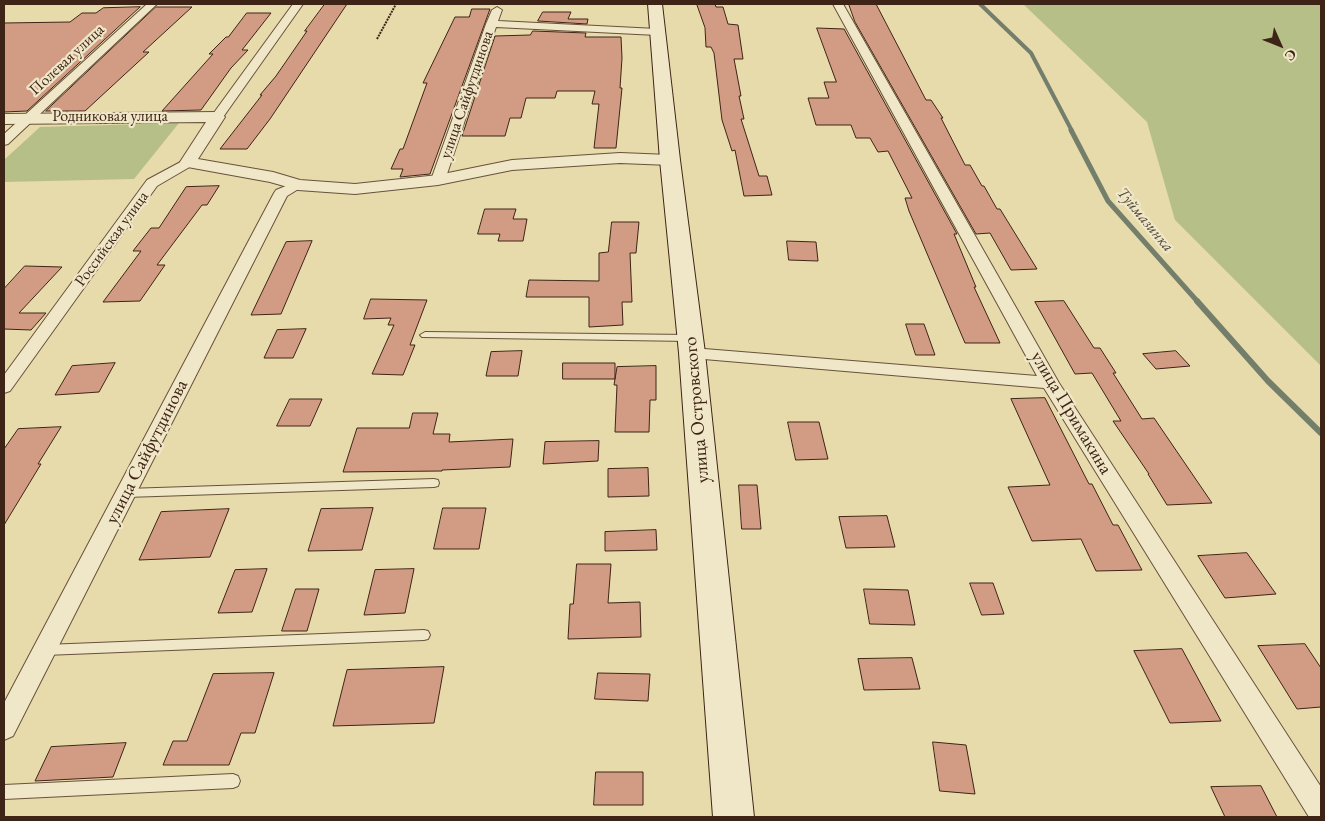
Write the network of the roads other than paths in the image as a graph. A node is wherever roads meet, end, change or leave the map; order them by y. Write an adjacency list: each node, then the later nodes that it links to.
1 (152, 4): 10 (street, Полевая улица)
2 (298, 4): 8 (street, Российская улица)
3 (655, 4): 7 (main road, улица Островского)
4 (838, 4): 18 (street, улица Примакина)
5 (496, 10): 6 (street, улица Сайфутдинова)
6 (491, 24): 7 (street); 14 (street, улица Сайфутдинова)
7 (658, 32): 12 (main road, улица Островского)
8 (217, 117): 10 (street, Родниковая улица); 13 (street, Российская улица)
9 (4, 118): 10 (street, Родниковая улица)
10 (29, 118): 11 (street, Полевая улица)
11 (4, 141)
12 (670, 160): 14 (street); 17 (main road, улица Островского)
13 (188, 162): 15 (street); 19 (street, Российская улица)
14 (438, 180): 15 (street)
15 (298, 185): 21 (street, улица Сайфутдинова)
16 (426, 335): 17 (lane)
17 (691, 346): 18 (street); 28 (main road, улица Островского)
18 (1050, 383): 27 (street, улица Примакина)
19 (4, 387)
20 (434, 483): 21 (lane)
21 (126, 493): 23 (street, улица Сайфутдинова)
22 (424, 635): 23 (lane)
23 (44, 650): 24 (street, улица Сайфутдинова)
24 (4, 728)
25 (233, 781): 26 (lane)
26 (4, 792)
27 (1321, 811)
28 (734, 817)

